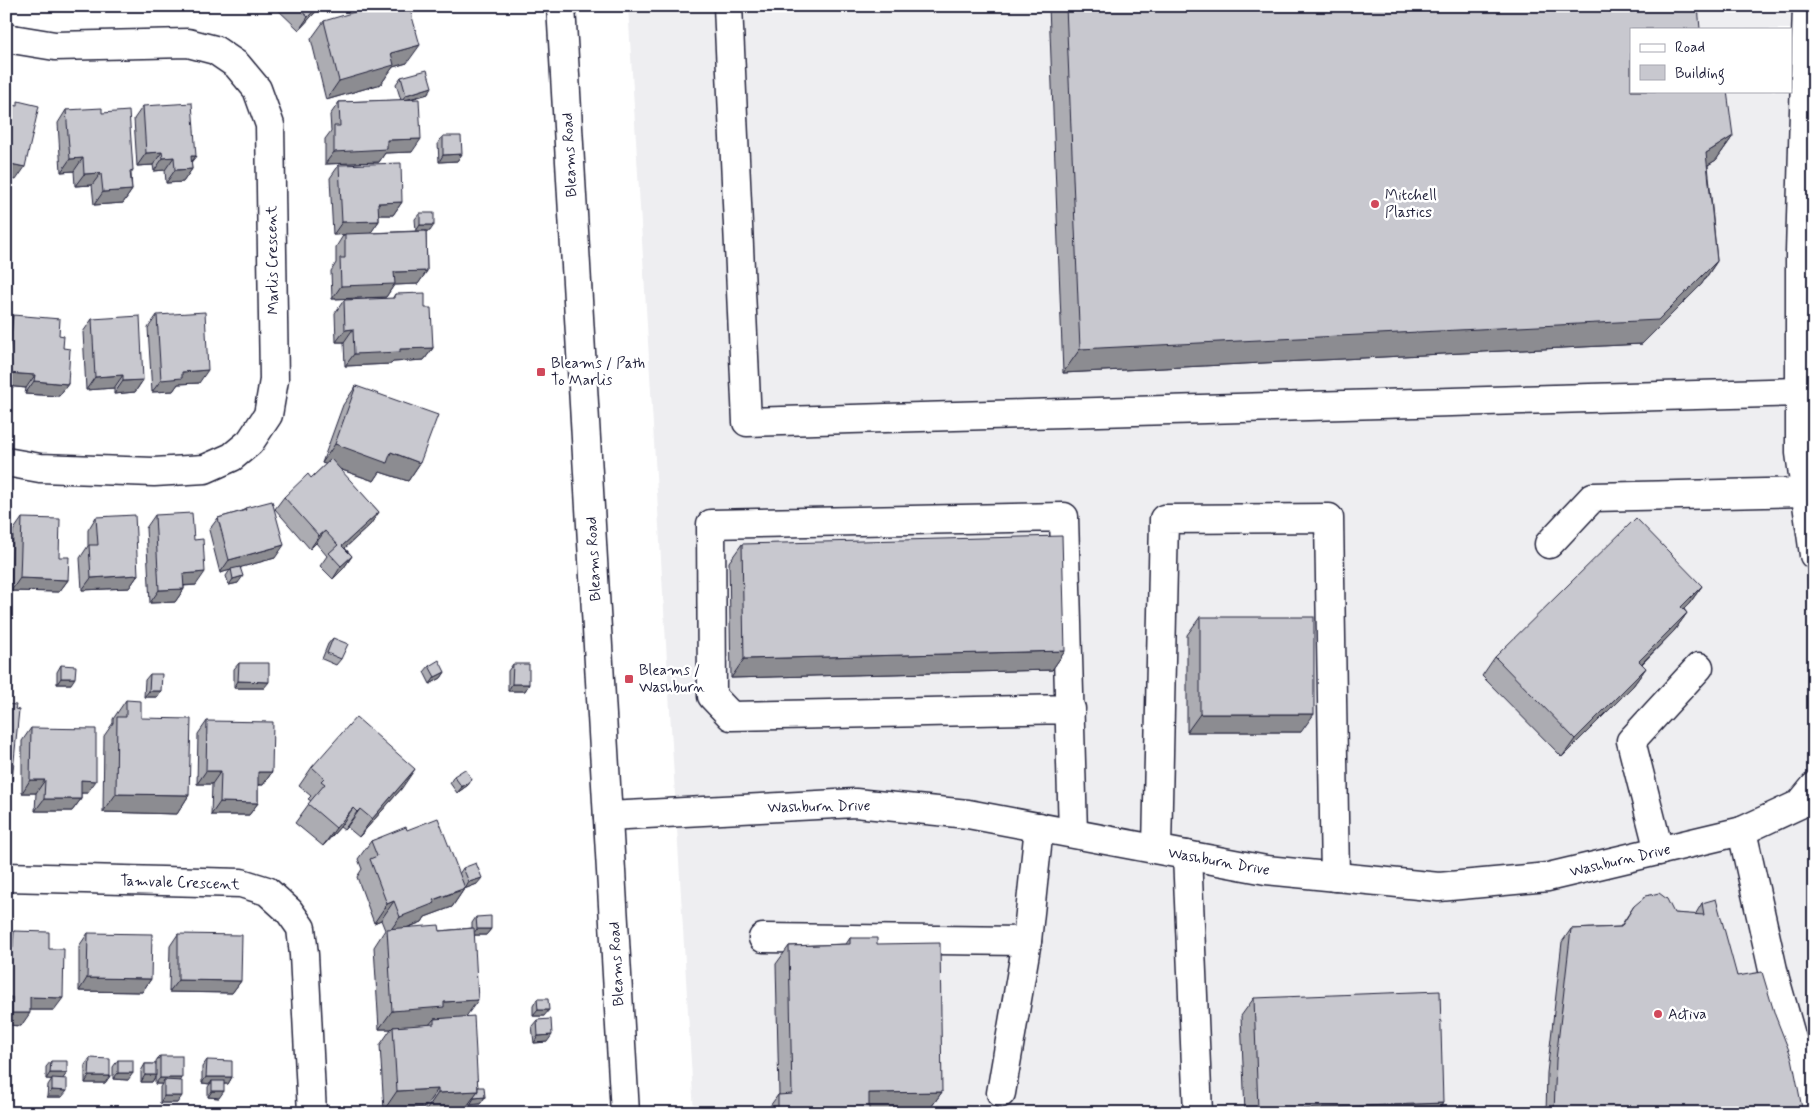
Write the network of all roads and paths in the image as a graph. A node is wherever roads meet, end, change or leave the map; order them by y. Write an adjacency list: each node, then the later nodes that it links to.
1 (561, 6): 14 (street, Bleams Road)
2 (728, 6): 5 (street)
3 (1807, 6): 5 (street)
4 (6, 38): 7 (street, Marlis Crescent)
5 (1800, 392): 6 (street)
6 (1807, 454): 8 (street)
7 (6, 462)
8 (1805, 492): 9 (street); 10 (street)
9 (1813, 542)
10 (1548, 544)
11 (1699, 666): 19 (street)
12 (1071, 709): 12 (street); 17 (street)
13 (1814, 787): 16 (street, Washburn Drive)
14 (608, 816): 15 (street, Washburn Drive); 27 (street, Bleams Road)
15 (1039, 827): 17 (street, Washburn Drive); 24 (street)
16 (1742, 831): 19 (street, Washburn Drive); 29 (street)
17 (1073, 833): 18 (street, Washburn Drive)
18 (1157, 849): 20 (street, Washburn Drive); 22 (street)
19 (1660, 851): 22 (street, Washburn Drive)
20 (1187, 855): 22 (street, Washburn Drive); 28 (street)
21 (6, 877): 26 (street, Tamvale Crescent)
22 (1335, 877)
23 (763, 938): 24 (street)
24 (1027, 941): 25 (street)
25 (1001, 1093)
26 (312, 1113)
27 (625, 1113)
28 (1198, 1113)
29 (1810, 1113)

